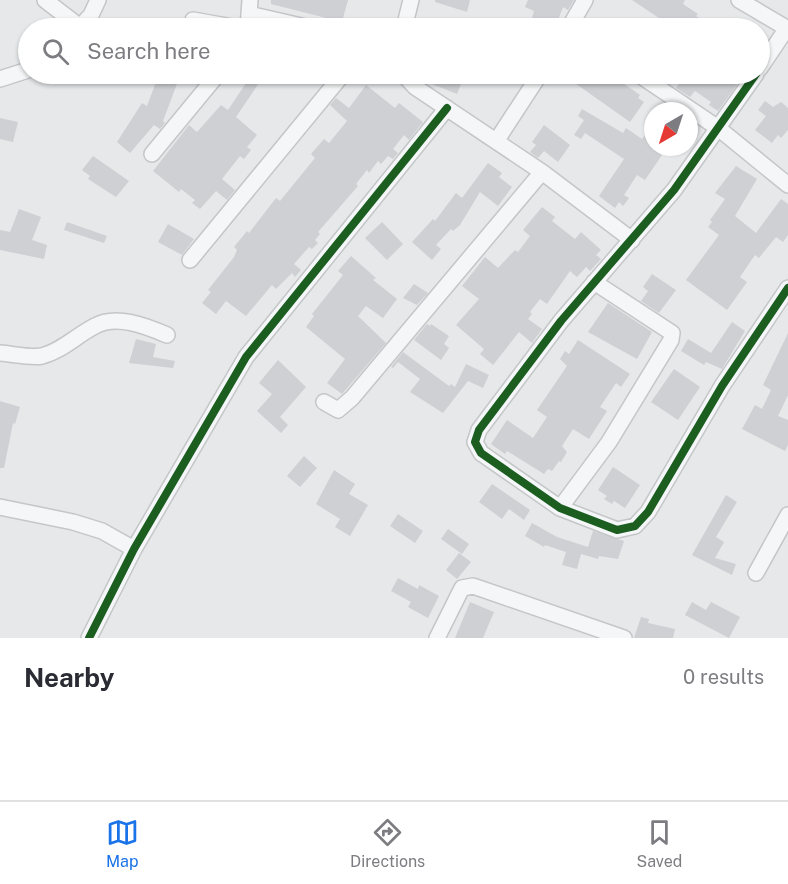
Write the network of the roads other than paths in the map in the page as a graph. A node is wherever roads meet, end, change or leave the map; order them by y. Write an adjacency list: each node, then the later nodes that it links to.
1 (45, 0): 7 (street)
2 (98, 0): 8 (street)
3 (411, 0): 10 (street)
4 (585, 0): 11 (street)
5 (740, 0): 12 (street)
6 (249, 14): 9 (street)
7 (67, 18)
8 (88, 18)
9 (266, 18)
10 (406, 18)
11 (575, 18)
12 (788, 28): 13 (street)
13 (770, 53)
14 (18, 73): 15 (street)
15 (0, 79)
16 (210, 84): 25 (street)
17 (335, 84): 29 (street)
18 (413, 84): 22 (street)
19 (533, 84): 24 (street)
20 (653, 84): 23 (street)
21 (749, 84): 23 (street)
22 (447, 108): 24 (street); 38 (street)
23 (718, 128): 27 (street); 28 (street)
24 (497, 140): 26 (street)
25 (153, 154)
26 (542, 172): 28 (street); 34 (street)
27 (788, 185)
28 (632, 240): 30 (street)
29 (190, 260)
30 (594, 282): 36 (street); 36 (street)
31 (788, 288): 36 (street)
32 (167, 335): 33 (street)
33 (0, 353)
34 (324, 402)
35 (0, 507): 38 (street)
36 (561, 508)
37 (788, 515): 39 (street)
38 (134, 549): 40 (street)
39 (756, 573)
40 (89, 638)
41 (437, 638): 42 (street)
42 (624, 638)

